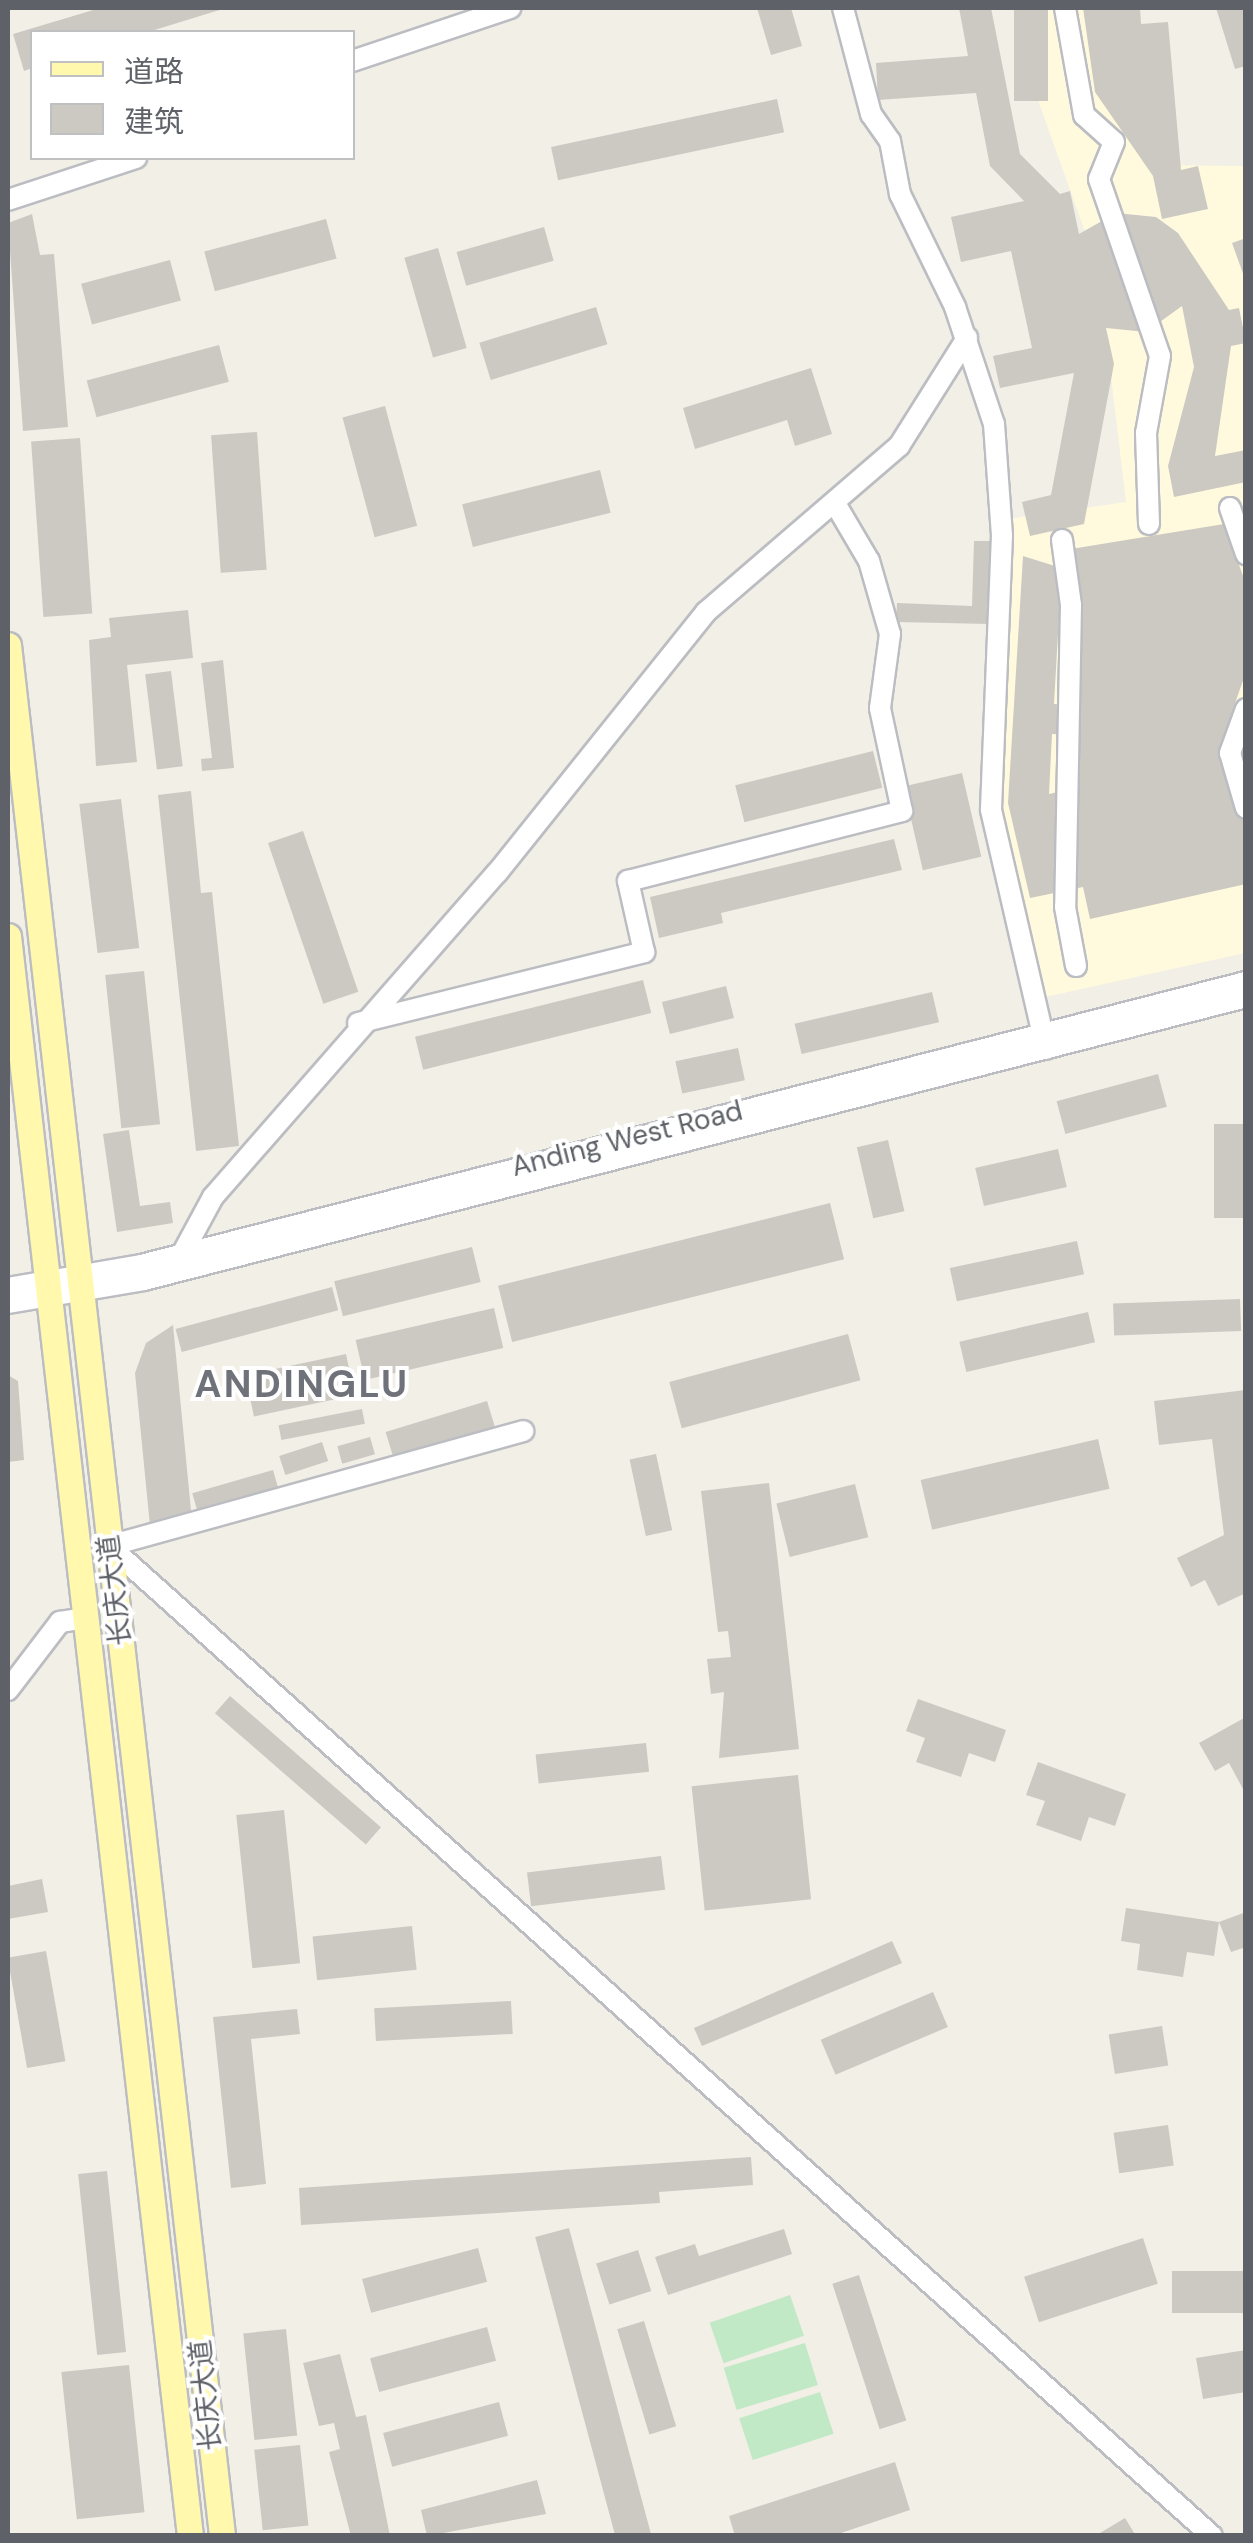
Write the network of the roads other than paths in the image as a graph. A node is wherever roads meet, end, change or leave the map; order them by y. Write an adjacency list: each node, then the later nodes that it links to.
1 (510, 8): 4 (street)
2 (843, 8): 7 (street)
3 (1064, 8): 10 (street)
4 (355, 60)
5 (130, 160): 6 (street)
6 (8, 200)
7 (967, 338): 8 (street); 21 (street)
8 (836, 505): 20 (street); 20 (street)
9 (1230, 508): 12 (street)
10 (1150, 524)
11 (1062, 540): 17 (street)
12 (1246, 554)
13 (8, 644): 23 (main road, 长庆大道)
14 (1246, 709): 15 (street)
15 (1246, 808)
16 (8, 936): 25 (main road, 长庆大道)
17 (1076, 966)
18 (1246, 982): 21 (street, Anding West Road)
19 (1246, 998): 21 (street, Anding West Road)
20 (356, 1024): 22 (street)
21 (1044, 1043): 22 (street, Anding West Road)
22 (177, 1264): 23 (street, Anding West Road)
23 (80, 1284): 25 (street, Anding West Road); 28 (main road, 长庆大道)
24 (8, 1288): 25 (street, Anding West Road)
25 (49, 1289): 26 (street, Anding West Road); 29 (main road, 长庆大道)
26 (8, 1303)
27 (523, 1431): 28 (street)
28 (110, 1546): 32 (main road, 长庆大道); 33 (street)
29 (86, 1618): 30 (street); 31 (main road, 长庆大道)
30 (8, 1690)
31 (190, 2536)
32 (222, 2536)
33 (1212, 2536)

